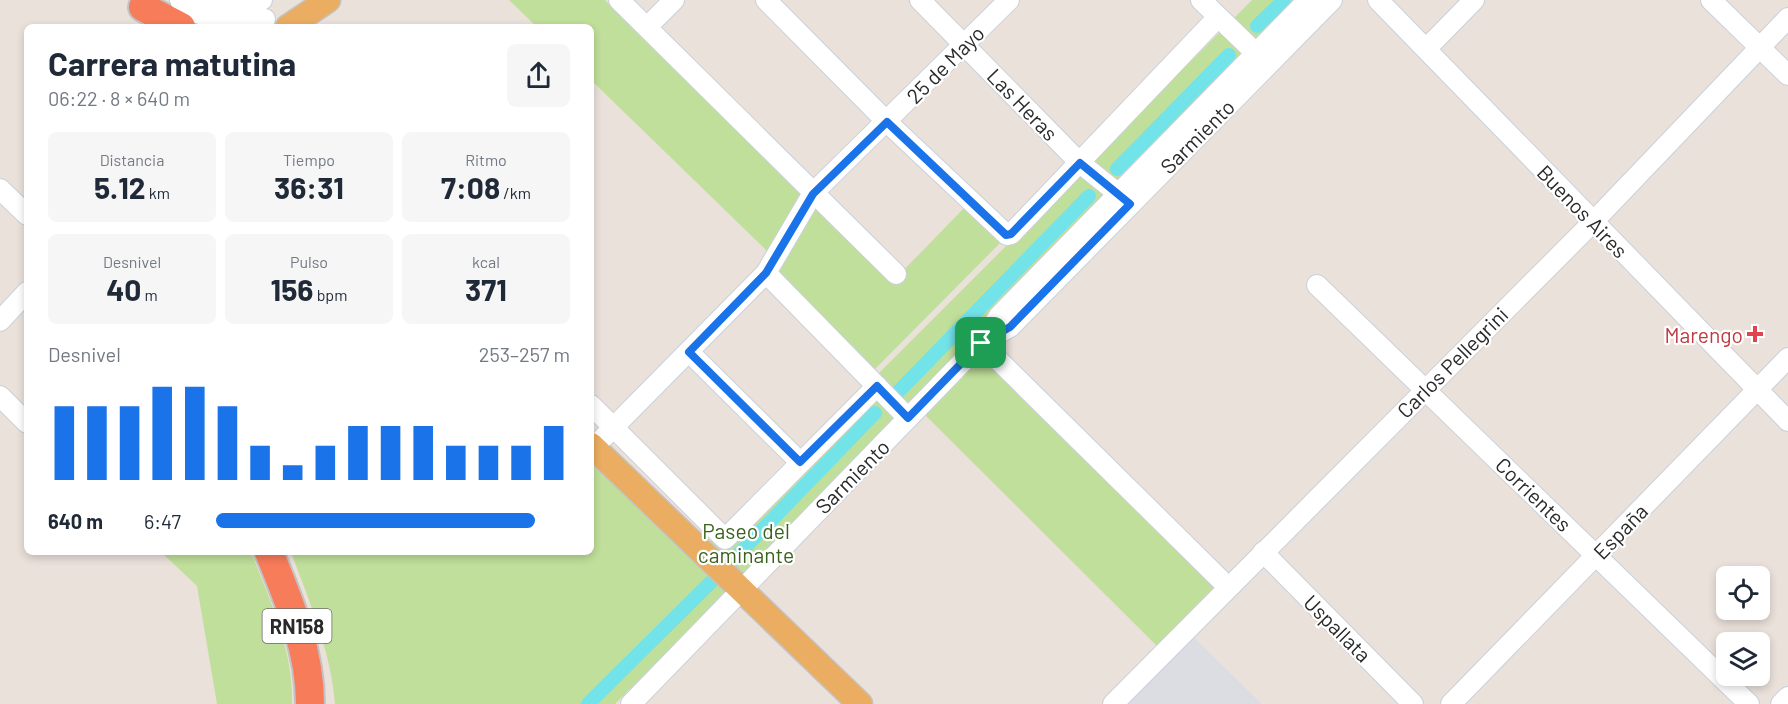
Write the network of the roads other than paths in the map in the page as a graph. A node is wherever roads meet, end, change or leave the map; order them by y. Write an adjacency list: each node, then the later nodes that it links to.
1 (180, 0): 16 (street)
2 (196, 0): 16 (street)
3 (619, 0): 22 (street)
4 (674, 0): 22 (street)
5 (766, 0): 28 (street)
6 (920, 0): 23 (street, Las Heras)
7 (1009, 0): 23 (street, 25 de Mayo)
8 (1201, 0): 17 (street)
9 (1308, 0): 26 (street)
10 (1332, 0): 26 (street, Sarmiento)
11 (1378, 0): 25 (street, Buenos Aires)
12 (1474, 0): 25 (street)
13 (1711, 0): 24 (street)
14 (327, 1): 20 (main road); 21 (main road)
15 (146, 11): 19 (highway)
16 (265, 11)
17 (1218, 17): 26 (street); 29 (street)
18 (1788, 18): 24 (street, Carlos Pellegrini)
19 (174, 24)
20 (292, 24)
21 (315, 24)
22 (647, 27): 31 (street)
23 (965, 45): 28 (street, 25 de Mayo); 29 (street, Las Heras)
24 (1761, 47): 27 (street); 34 (street, Carlos Pellegrini)
25 (1427, 48): 34 (street, Buenos Aires)
26 (1262, 59): 32 (street, Sarmiento)
27 (1788, 75)
28 (887, 122): 29 (street); 31 (street, 25 de Mayo)
29 (1080, 163): 32 (street, Las Heras)
30 (0, 189): 33 (street)
31 (813, 194): 35 (street, 25 de Mayo); 36 (street)
32 (1124, 199): 40 (street, Sarmiento)
33 (24, 212)
34 (1593, 222): 44 (street, Carlos Pellegrini); 45 (street, Buenos Aires)
35 (766, 273): 41 (street, 25 de Mayo); 43 (street)
36 (896, 274)
37 (1317, 285): 44 (street, Corrientes)
38 (24, 295): 39 (street)
39 (0, 321)
40 (981, 343): 48 (street, Sarmiento); 58 (street)
41 (689, 352): 51 (street, 25 de Mayo); 54 (street)
42 (1788, 358): 45 (street, España)
43 (877, 386): 48 (street); 54 (street)
44 (1426, 387): 55 (street, Carlos Pellegrini); 57 (street, Corrientes)
45 (1757, 390): 50 (street, Buenos Aires); 57 (street, España)
46 (0, 396): 49 (street)
47 (594, 408): 51 (street)
48 (908, 418): 59 (street, Sarmiento)
49 (24, 420)
50 (1788, 421)
51 (614, 428): 52 (street, 25 de Mayo); 54 (street)
52 (594, 444)
53 (594, 448): 59 (main road)
54 (800, 462)
55 (1263, 552): 58 (street, Carlos Pellegrini); 65 (street, Uspallata)
56 (270, 555): 61 (highway, RN158)
57 (1597, 555): 66 (street, España); 67 (street, Corrientes)
58 (1228, 587): 64 (street, Carlos Pellegrini)
59 (742, 588): 62 (street, Sarmiento); 63 (main road)
60 (1788, 697): 68 (street)
61 (310, 704)
62 (631, 704)
63 (860, 704)
64 (1113, 704)
65 (1413, 704)
66 (1451, 704)
67 (1749, 704)
68 (1781, 704)

